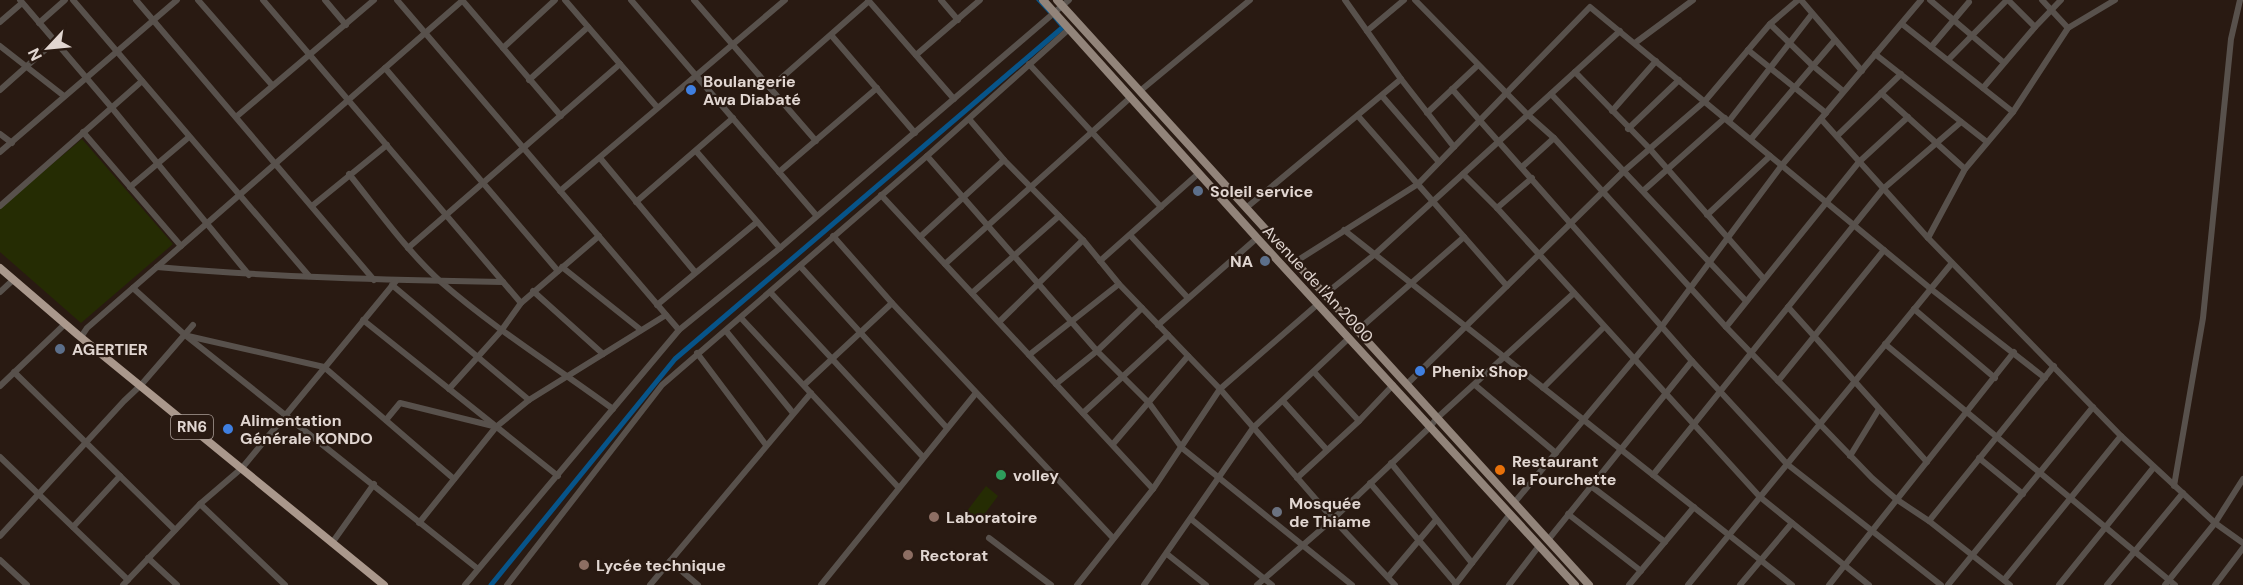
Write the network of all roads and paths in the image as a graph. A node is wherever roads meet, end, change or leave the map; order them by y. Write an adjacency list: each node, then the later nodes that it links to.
1 (65, 0): 43 (street)
2 (73, 0): 65 (street)
3 (136, 0): 39 (street)
4 (177, 0): 39 (street)
5 (198, 0): 88 (street)
6 (263, 0): 68 (street)
7 (325, 0): 46 (street)
8 (374, 0): 46 (street)
9 (397, 0): 53 (street)
10 (462, 0): 53 (street); 63 (street)
11 (555, 0): 63 (street)
12 (565, 0): 47 (street)
13 (632, 0): 82 (street)
14 (695, 0): 60 (street)
15 (785, 0): 60 (street)
16 (941, 0): 40 (street)
17 (980, 0): 40 (street)
18 (1043, 0): 37 (main road, Avenue de l'An 2000)
19 (1250, 0): 95 (street)
20 (1345, 0): 51 (street)
21 (1404, 0): 51 (street)
22 (1415, 0): 74 (street)
23 (1693, 0): 59 (street)
24 (1799, 0): 38 (street); 44 (street)
25 (1921, 0): 45 (street)
26 (1930, 0): 41 (street)
27 (2007, 0): 48 (street); 55 (street)
28 (2042, 0): 36 (street)
29 (2061, 0): 36 (street)
30 (2115, 0): 49 (street)
31 (2240, 0): 355 (street)
32 (21, 1): 42 (street); 43 (street)
33 (868, 1): 54 (street); 67 (street)
34 (1063, 2): 37 (street); 95 (main road, Avenue de l'An 2000)
35 (1969, 2): 41 (street)
36 (2051, 10): 48 (street); 49 (street)
37 (1054, 12): 50 (main road, Avenue de l'An 2000); 103 (street)
38 (1812, 14): 56 (street); 58 (street)
39 (154, 20): 65 (street); 115 (street)
40 (958, 20): 67 (street)
41 (1954, 20): 55 (street); 62 (street)
42 (0, 22)
43 (39, 23): 57 (street)
44 (1770, 24): 58 (street); 64 (street)
45 (1902, 24): 62 (street); 66 (street)
46 (346, 25): 68 (street)
47 (588, 27): 72 (street); 85 (street)
48 (2035, 27): 71 (street)
49 (2068, 28): 109 (street)
50 (1069, 29): 73 (street); 102 (main road, Avenue de l'An 2000)
51 (1367, 31): 84 (street)
52 (1620, 31): 59 (street); 80 (street); 97 (street)
53 (425, 33): 77 (street); 139 (street)
54 (831, 35): 89 (street); 91 (street)
55 (1972, 35): 69 (street); 71 (street)
56 (1835, 40): 75 (street); 79 (street)
57 (55, 41): 76 (street); 83 (street)
58 (1790, 43): 75 (street); 78 (street)
59 (1635, 44): 70 (street)
60 (732, 45): 82 (street); 89 (street)
61 (0, 46): 76 (street)
62 (1931, 47): 69 (street)
63 (502, 48): 85 (street)
64 (1748, 50): 78 (street); 105 (street)
65 (117, 51): 83 (street); 86 (street)
66 (1875, 54): 79 (street); 81 (street)
67 (916, 55): 103 (street)
68 (310, 56): 88 (street); 104 (street)
69 (1948, 60): 92 (street)
70 (1656, 61): 87 (street); 108 (street)
71 (2003, 62): 92 (street)
72 (620, 64): 106 (street); 113 (street)
73 (1029, 64): 118 (street); 125 (street)
74 (1479, 64): 93 (street); 97 (street)
75 (1812, 65): 90 (street); 96 (street)
76 (26, 66): 94 (street); 100 (street)
77 (386, 68): 104 (street); 161 (street)
78 (1770, 68): 90 (street); 121 (street)
79 (1862, 71): 96 (street)
80 (1575, 72): 99 (street); 108 (street)
81 (1901, 74): 98 (street); 122 (street)
82 (696, 75): 106 (street); 117 (street)
83 (86, 78): 100 (street); 107 (street)
84 (1401, 79): 101 (street); 111 (street)
85 (530, 80): 113 (street)
86 (142, 81): 107 (street); 129 (street)
87 (1679, 81): 105 (street); 123 (street)
88 (272, 85): 115 (street)
89 (770, 87): 132 (street)
90 (1794, 87): 110 (street); 131 (street)
91 (877, 88): 126 (street); 132 (street)
92 (1983, 88): 109 (street)
93 (1452, 89): 111 (street); 120 (street)
94 (0, 90)
95 (1140, 91): 178 (main road, Avenue de l'An 2000)
96 (1843, 91): 110 (street)
97 (1507, 92): 112 (street); 120 (street)
98 (1881, 93): 116 (street); 128 (street)
99 (1551, 94): 112 (street); 155 (street)
100 (64, 96): 135 (street)
101 (1382, 96): 114 (street); 147 (street)
102 (1131, 97): 125 (street); 157 (main road, Avenue de l'An 2000)
103 (954, 99): 126 (street)
104 (349, 100): 137 (street); 150 (street)
105 (1705, 100): 121 (street); 140 (street)
106 (657, 107): 145 (street)
107 (112, 108): 124 (street); 149 (street)
108 (1612, 111): 123 (street)
109 (2013, 111): 134 (street)
110 (1826, 112): 119 (street)
111 (1427, 113): 138 (street)
112 (1527, 114): 130 (street); 133 (street)
113 (561, 116): 139 (street)
114 (1359, 116): 162 (street); 178 (street)
115 (236, 117): 150 (street)
116 (1908, 117): 136 (street); 148 (street)
117 (733, 118): 141 (street); 156 (street)
118 (969, 119): 143 (street); 146 (street)
119 (1821, 119): 128 (street); 151 (street)
120 (1480, 120): 133 (street); 138 (street)
121 (1727, 120): 131 (street); 153 (street)
122 (1961, 122): 134 (street); 136 (street)
123 (1628, 129): 140 (street)
124 (83, 132): 163 (street); 175 (street)
125 (1092, 132): 164 (street); 177 (street)
126 (915, 133): 182 (street)
127 (0, 134): 135 (street)
128 (1837, 136): 148 (street)
129 (189, 137): 149 (street); 169 (street)
130 (1554, 138): 152 (street); 168 (street)
131 (1751, 140): 144 (street)
132 (816, 141): 156 (street)
133 (1498, 142): 152 (street); 159 (street)
134 (1988, 142): 154 (street)
135 (12, 143): 142 (street)
136 (1936, 143): 154 (street); 165 (street)
137 (387, 145): 158 (street); 180 (street)
138 (1454, 147): 147 (street)
139 (524, 148): 161 (street); 166 (street)
140 (1649, 148): 153 (street); 155 (street)
141 (696, 151): 172 (street); 184 (street)
142 (0, 152)
143 (927, 156): 170 (street); 171 (street)
144 (1770, 156): 151 (street); 181 (street)
145 (600, 158): 166 (street); 172 (street)
146 (1004, 160): 164 (street); 171 (street)
147 (1439, 162): 162 (street)
148 (1859, 162): 165 (street); 174 (street)
149 (158, 164): 163 (street); 185 (street)
150 (276, 164): 169 (street); 176 (street)
151 (1782, 165): 174 (street); 197 (street)
152 (1521, 167): 160 (street)
153 (1667, 169): 167 (street); 181 (street)
154 (1965, 169): 196 (street)
155 (1624, 171): 167 (street); 168 (street)
156 (779, 172): 182 (street)
157 (1199, 173): 177 (street); 195 (main road, Avenue de l'An 2000)
158 (349, 174): 176 (street); 200 (street)
159 (1463, 174): 173 (street); 179 (street)
160 (1532, 178): 179 (street); 186 (street)
161 (483, 182): 180 (street); 214 (street)
162 (1418, 184): 173 (street); 189 (street)
163 (130, 187): 199 (street)
164 (1031, 187): 183 (street); 188 (street)
165 (1883, 189): 187 (street); 196 (street)
166 (560, 191): 191 (street)
167 (1643, 191): 208 (street)
168 (1602, 193): 186 (street); 229 (street)
169 (239, 195): 185 (street); 217 (street)
170 (881, 195): 192 (street); 193 (street)
171 (963, 197): 188 (street); 193 (street)
172 (636, 202): 215 (street)
173 (1432, 202): 194 (street); 203 (street)
174 (1826, 202): 187 (street); 218 (street)
175 (0, 206)
176 (312, 206): 220 (street)
177 (1161, 207): 190 (street)
178 (1246, 208): 207 (main road, Avenue de l'An 2000)
179 (1497, 208): 204 (street)
180 (446, 214): 200 (street); 222 (street)
181 (1707, 215): 197 (street)
182 (816, 216): 201 (street)
183 (1059, 216): 198 (street); 205 (street)
184 (757, 222): 201 (street); 215 (street)
185 (207, 224): 199 (street); 216 (street)
186 (1571, 224): 204 (street); 254 (street)
187 (1854, 225): 202 (street); 243 (street)
188 (988, 226): 205 (street); 210 (street)
189 (1344, 230): 203 (street); 207 (street)
190 (1130, 235): 206 (street); 237 (street)
191 (598, 236): 214 (street); 242 (street)
192 (833, 236): 211 (street); 240 (street)
193 (920, 237): 210 (street)
194 (1464, 237): 224 (street); 227 (street)
195 (1257, 238): 237 (street); 241 (main road, Avenue de l'An 2000)
196 (1928, 238): 209 (street)
197 (1728, 239): 208 (street); 218 (street)
198 (1083, 240): 206 (street); 225 (street)
199 (181, 246): 212 (street)
200 (408, 248): 221 (street)
201 (780, 248): 259 (street)
202 (1884, 249): 230 (street); 267 (street)
203 (1374, 255): 224 (street); 236 (street)
204 (1539, 255): 227 (street); 235 (street)
205 (1014, 256): 225 (street); 234 (street)
206 (1100, 261): 226 (street)
207 (1294, 262): 236 (main road, Avenue de l'An 2000)
208 (1710, 263): 229 (street); 238 (street)
209 (1952, 263): 230 (street); 282 (street)
210 (945, 264): 234 (street)
211 (800, 266): 233 (street); 263 (street)
212 (157, 267): 216 (street); 228 (street)
213 (0, 268): 219 (highway, RN6)
214 (560, 269): 231 (street); 258 (street)
215 (695, 272): 242 (street)
216 (249, 275): 217 (street)
217 (309, 276): 220 (street)
218 (1764, 279): 238 (street)
219 (14, 280): 232 (street); 251 (highway, RN6)
220 (374, 280): 223 (street)
221 (440, 281): 222 (street); 223 (street); 261 (street)
222 (503, 282): 239 (street)
223 (394, 283): 248 (street); 277 (street)
224 (1412, 283): 255 (street); 260 (street)
225 (1039, 284): 249 (street); 250 (street)
226 (1119, 284): 244 (street); 249 (street)
227 (1507, 286): 255 (street)
228 (133, 288): 264 (street); 266 (street)
229 (1692, 288): 254 (street); 257 (street)
230 (1931, 289): 245 (street); 271 (street)
231 (533, 291): 239 (street); 274 (street)
232 (0, 292)
233 (771, 292): 247 (street); 279 (street)
234 (972, 293): 250 (street)
235 (1574, 293): 256 (street); 278 (street)
236 (1324, 295): 260 (main road, Avenue de l'An 2000)
237 (1188, 298): 252 (street)
238 (1746, 301): 257 (street)
239 (521, 303): 261 (street)
240 (892, 303): 263 (street); 304 (street)
241 (1318, 303): 268 (main road, Avenue de l'An 2000); 301 (street)
242 (657, 305): 246 (street)
243 (1788, 307): 267 (street); 273 (street)
244 (1142, 308): 252 (street); 270 (street)
245 (1914, 309): 269 (street); 288 (street)
246 (666, 315): 258 (street); 259 (street)
247 (741, 318): 262 (street); 296 (street)
248 (363, 320): 283 (street); 300 (street)
249 (1072, 321): 270 (street); 275 (street)
250 (999, 322): 275 (street)
251 (65, 324): 266 (highway, RN6); 284 (street)
252 (1158, 325): 265 (street)
253 (193, 326): 264 (street)
254 (1662, 326): 280 (street); 281 (street)
255 (1466, 327): 278 (street); 293 (street)
256 (1604, 327): 280 (street); 299 (street)
257 (1726, 327): 273 (street)
258 (642, 330): 274 (street)
259 (679, 330): 310 (street)
260 (1358, 330): 293 (main road, Avenue de l'An 2000)
261 (501, 331): 277 (street); 286 (street)
262 (726, 331): 272 (street); 312 (street)
263 (860, 332): 279 (street); 325 (street)
264 (185, 335): 283 (street); 295 (street); 315 (street)
265 (1168, 335): 276 (street); 287 (street)
266 (81, 336): 295 (highway, RN6)
267 (1814, 336): 290 (street); 291 (street)
268 (1349, 338): 285 (street); 297 (main road, Avenue de l'An 2000)
269 (1885, 345): 291 (street); 313 (street)
270 (1097, 351): 287 (street); 292 (street)
271 (2014, 352): 288 (street); 289 (street)
272 (697, 353): 330 (street); 414 (street)
273 (1751, 353): 290 (street); 302 (street)
274 (603, 354): 286 (street)
275 (1029, 355): 292 (street)
276 (1188, 356): 301 (street); 308 (street)
277 (477, 357): 300 (street); 306 (street)
278 (1505, 357): 294 (street); 299 (street)
279 (832, 358): 296 (street); 337 (street)
280 (1634, 360): 305 (street); 319 (street)
281 (1692, 361): 302 (street); 305 (street)
282 (2054, 366): 289 (street); 309 (street)
283 (324, 367): 315 (street); 317 (street)
284 (14, 372): 298 (street); 328 (street)
285 (1314, 372): 307 (street); 318 (street)
286 (568, 376): 306 (street); 310 (street)
287 (1125, 376): 308 (street); 314 (street)
288 (1995, 378): 313 (street)
289 (2045, 378): 326 (street)
290 (1778, 381): 320 (street)
291 (1855, 382): 311 (street); 320 (street)
292 (1056, 384): 314 (street)
293 (1407, 384): 316 (main road, Avenue de l'An 2000)
294 (1475, 384): 316 (street); 334 (street)
295 (141, 385): 328 (street); 343 (highway, RN6)
296 (804, 385): 303 (street)
297 (1393, 385): 318 (street); 323 (main road, Avenue de l'An 2000)
298 (0, 386)
299 (1544, 388): 319 (street)
300 (449, 389): 322 (street)
301 (1220, 389): 324 (street); 331 (street)
302 (1720, 392): 321 (street); 341 (street)
303 (811, 393): 312 (street); 356 (street)
304 (976, 393): 325 (street); 383 (street)
305 (1665, 394): 321 (street); 332 (street)
306 (529, 400): 322 (street)
307 (1283, 400): 324 (street); 333 (street)
308 (1149, 403): 329 (street); 331 (street)
309 (2093, 407): 327 (street); 344 (street)
310 (613, 409): 346 (street)
311 (1880, 409): 335 (street); 339 (street)
312 (793, 412): 330 (street)
313 (1967, 412): 326 (street); 339 (street)
314 (1083, 413): 329 (street)
315 (284, 414): 343 (street); 353 (street)
316 (1436, 419): 323 (street); 364 (main road, Avenue de l'An 2000)
317 (386, 420): 322 (street); 350 (street)
318 (1359, 421): 333 (street)
319 (1585, 421): 332 (street); 334 (street)
320 (1820, 424): 335 (street); 341 (street)
321 (1694, 425): 345 (street); 361 (street)
322 (496, 426): 346 (street); 350 (street)
323 (1430, 427): 340 (street); 367 (main road, Avenue de l'An 2000)
324 (1254, 428): 348 (street); 349 (street)
325 (947, 429): 337 (street)
326 (1996, 436): 338 (street); 344 (street)
327 (2121, 436): 342 (street); 362 (street)
328 (86, 442): 347 (street); 359 (street)
329 (1113, 444): 357 (street)
330 (766, 445): 398 (street)
331 (1182, 448): 348 (street); 357 (street)
332 (1621, 449): 345 (street); 354 (street)
333 (1327, 450): 349 (street)
334 (1556, 453): 364 (street)
335 (1850, 456): 363 (street)
336 (0, 457): 359 (street)
337 (923, 457): 356 (street)
338 (1980, 458): 360 (street); 372 (street)
339 (1927, 462): 363 (street)
340 (1391, 463): 352 (street); 371 (street)
341 (1786, 464): 361 (street); 378 (street)
342 (2154, 467): 355 (street); 377 (street)
343 (242, 468): 365 (street); 387 (highway, RN6)
344 (2040, 473): 360 (street); 362 (street)
345 (1653, 475): 366 (street)
346 (558, 476): 401 (street)
347 (120, 477): 376 (street); 379 (street)
348 (1220, 478): 369 (street); 389 (street)
349 (1297, 478): 370 (street)
350 (454, 479): 373 (street)
351 (2243, 479): 375 (street)
352 (1370, 483): 370 (street); 385 (street)
353 (374, 484): 373 (street); 387 (street)
354 (1592, 486): 368 (street); 386 (street)
355 (2175, 486): 358 (street)
356 (899, 488): 417 (street)
357 (1153, 489): 383 (street)
358 (2182, 493): 375 (street); 392 (street)
359 (38, 494): 376 (street); 381 (street)
360 (2023, 494): 394 (street)
361 (1760, 497): 374 (street); 380 (street)
362 (2070, 498): 377 (street); 405 (street)
363 (1896, 499): 372 (street); 378 (street)
364 (1514, 503): 384 (main road, Avenue de l'An 2000)
365 (200, 504): 379 (street); 411 (street)
366 (1694, 507): 380 (street); 386 (street)
367 (1510, 514): 390 (main road, Avenue de l'An 2000); 399 (street)
368 (1568, 514): 384 (street); 402 (street)
369 (1191, 519): 393 (street); 404 (street)
370 (1333, 519): 389 (street); 403 (street)
371 (1436, 520): 385 (street); 399 (street)
372 (1929, 521): 394 (street)
373 (419, 523): 401 (street)
374 (1792, 523): 397 (street); 400 (street)
375 (2215, 523): 388 (street); 406 (street)
376 (73, 527): 407 (street)
377 (2106, 527): 392 (street); 438 (street)
378 (1872, 530): 400 (street); 435 (street)
379 (174, 531): 395 (street)
380 (1729, 535): 397 (street); 430 (street)
381 (0, 536)
382 (989, 538): 418 (street)
383 (1113, 538): 419 (street)
384 (1548, 540): 428 (main road, Avenue de l'An 2000)
385 (1419, 541): 403 (street); 408 (street)
386 (1665, 542): 402 (street)
387 (332, 543): 412 (highway, RN6)
388 (2243, 543)
389 (1302, 544): 404 (street); 424 (street)
390 (1539, 546): 426 (street); 427 (main road, Avenue de l'An 2000)
391 (2243, 548): 441 (street)
392 (2134, 551): 406 (street); 439 (street)
393 (1167, 554): 420 (street); 421 (street)
394 (1973, 555): 405 (street); 436 (street)
395 (148, 558): 407 (street); 410 (street)
396 (0, 560): 409 (street)
397 (1761, 560): 431 (street); 432 (street)
398 (670, 561): 415 (street); 416 (street)
399 (1472, 563): 408 (street)
400 (1845, 566): 433 (street); 434 (street)
401 (478, 569): 413 (street)
402 (1641, 571): 429 (street)
403 (1388, 577): 425 (street)
404 (1264, 579): 422 (street); 423 (street)
405 (2004, 580): 437 (street)
406 (2167, 582): 440 (street)
407 (126, 583)
408 (1455, 584)
409 (27, 585)
410 (177, 585)
411 (285, 585)
412 (384, 585)
413 (465, 585)
414 (507, 585)
415 (650, 585)
416 (698, 585)
417 (821, 585)
418 (1051, 585)
419 (1077, 585)
420 (1144, 585)
421 (1206, 585)
422 (1257, 585)
423 (1272, 585)
424 (1352, 585)
425 (1395, 585)
426 (1509, 585)
427 (1575, 585)
428 (1589, 585)
429 (1629, 585)
430 (1688, 585)
431 (1740, 585)
432 (1792, 585)
433 (1829, 585)
434 (1869, 585)
435 (1941, 585)
436 (1948, 585)
437 (2010, 585)
438 (2059, 585)
439 (2107, 585)
440 (2175, 585)
441 (2215, 585)

